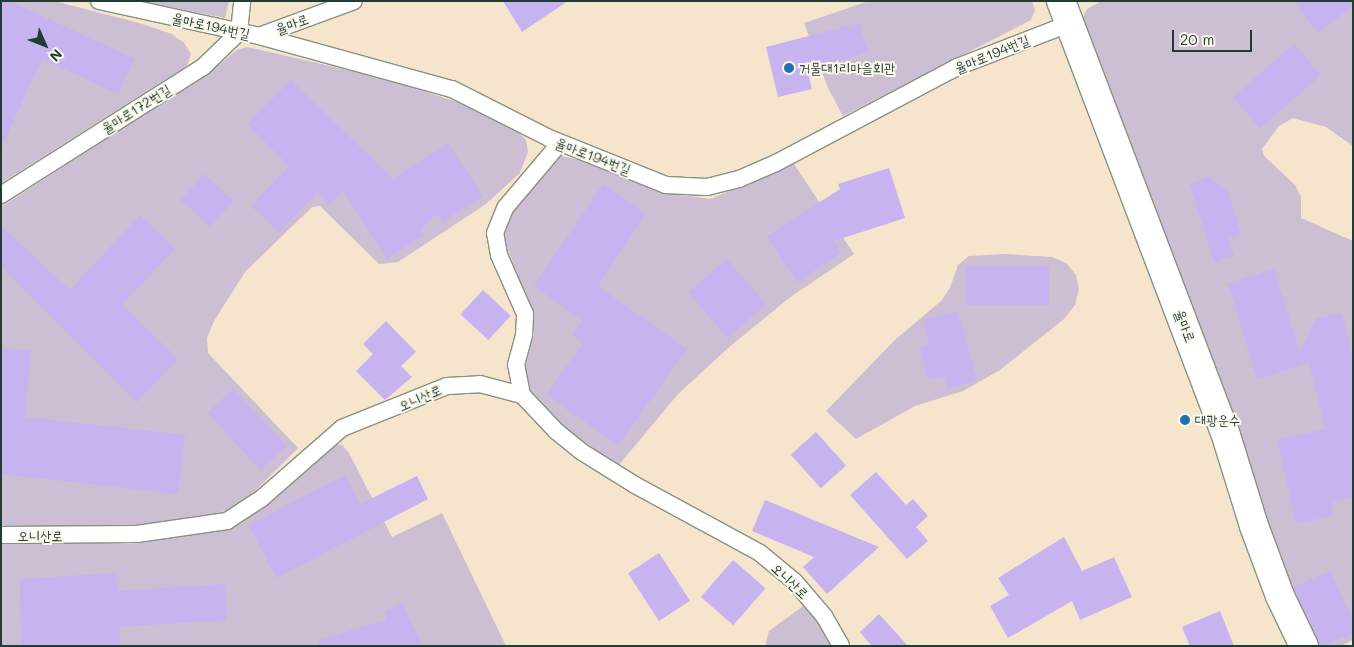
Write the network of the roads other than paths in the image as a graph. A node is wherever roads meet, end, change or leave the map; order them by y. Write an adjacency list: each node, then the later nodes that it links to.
1 (99, 1): 5 (lane, 율마로194번길)
2 (242, 1): 5 (lane)
3 (354, 1): 6 (lane, 율마로)
4 (1067, 8): 7 (lane, 율마로194번길); 12 (street, 율마로)
5 (239, 32): 6 (lane, 율마로194번길); 8 (lane, 율마로172번길)
6 (259, 36): 7 (lane, 율마로194번길)
7 (560, 143): 9 (lane)
8 (1, 195)
9 (522, 395): 10 (lane, 오니산로); 11 (lane, 오니산로)
10 (1, 535)
11 (841, 646)
12 (1304, 646)

